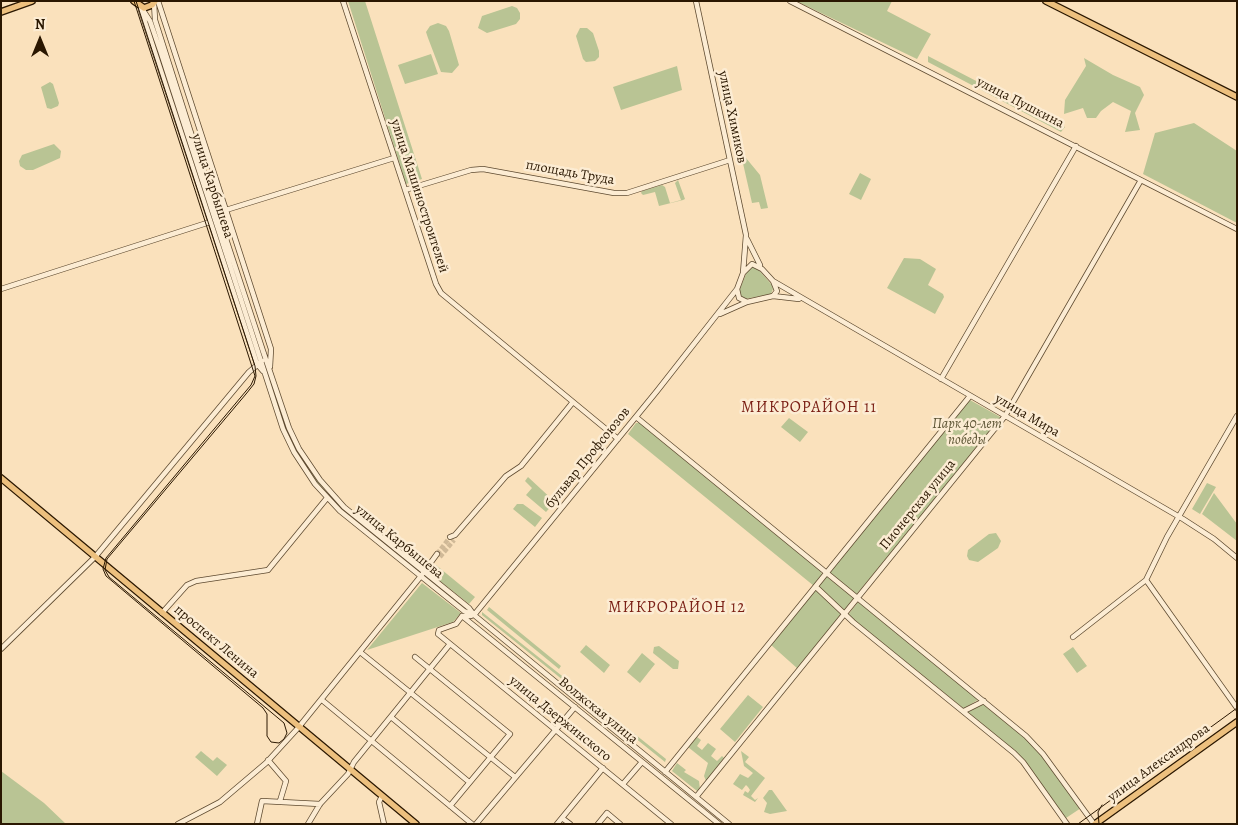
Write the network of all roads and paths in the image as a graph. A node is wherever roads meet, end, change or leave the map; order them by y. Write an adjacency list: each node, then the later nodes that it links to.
1 (32, 1): 8 (main road)
2 (344, 1): 11 (street, улица Машиностроителей)
3 (696, 1): 12 (street, улица Химиков)
4 (790, 1): 10 (street, улица Пушкина)
5 (1046, 1): 9 (main road)
6 (156, 2): 7 (main road); 15 (street, улица Карбышева); 28 (street, улица Карбышева)
7 (138, 4): 16 (street, улица Карбышева); 28 (street, улица Карбышева)
8 (1, 12)
9 (1237, 97)
10 (1076, 146): 13 (street, улица Пушкина); 30 (street)
11 (394, 158): 14 (street, улица Машиностроителей); 15 (street)
12 (730, 160): 14 (street, площадь Труда); 18 (street, улица Химиков)
13 (1141, 180): 17 (street, улица Пушкина); 33 (street, Пионерская улица)
14 (405, 190): 32 (street, улица Машиностроителей)
15 (226, 210): 29 (street, улица Карбышева)
16 (210, 222): 22 (street); 28 (street, улица Карбышева)
17 (1237, 229)
18 (747, 237): 19 (street, улица Химиков); 20 (street, улица Химиков)
19 (762, 269): 20 (street); 21 (street)
20 (743, 273): 23 (street)
21 (773, 281): 24 (street); 25 (street, улица Мира)
22 (1, 289)
23 (738, 289): 26 (street); 27 (street, бульвар Профсоюзов)
24 (773, 296): 25 (street, улица Мира); 26 (street)
25 (803, 299): 30 (street, улица Мира)
26 (747, 302): 27 (street, бульвар Профсоюзов)
27 (718, 315): 35 (street, бульвар Профсоюзов)
28 (261, 362): 29 (street, улица Карбышева); 29 (street, улица Карбышева); 42 (street)
29 (267, 372): 38 (street, улица Карбышева); 45 (street, улица Карбышева)
30 (941, 379): 31 (street, улица Мира)
31 (970, 396): 33 (street, улица Мира); 44 (street, Пионерская улица)
32 (573, 402): 36 (street, улица Машиностроителей); 40 (street)
33 (1005, 416): 39 (street, улица Мира); 48 (street, Пионерская улица)
34 (1237, 416): 39 (street)
35 (636, 417): 36 (street, бульвар Профсоюзов); 44 (street)
36 (618, 439): 49 (street, бульвар Профсоюзов)
37 (1, 478): 42 (main road, проспект Ленина)
38 (327, 498): 45 (street, улица Карбышева); 51 (street)
39 (1179, 516): 43 (street, улица Мира); 46 (street)
40 (453, 537)
41 (439, 555): 45 (street)
42 (95, 557): 51 (main road, проспект Ленина); 57 (street)
43 (1237, 558)
44 (827, 573): 47 (street, Пионерская улица); 48 (street)
45 (423, 574): 50 (street, улица Карбышева); 54 (street, улица Карбышева); 58 (street)
46 (1146, 580): 55 (street); 65 (street)
47 (816, 587): 52 (street); 77 (street, Пионерская улица)
48 (858, 598): 52 (street, Пионерская улица); 63 (street)
49 (481, 607): 50 (street); 54 (street, бульвар Профсоюзов)
50 (469, 608): 54 (street, улица Карбышева)
51 (162, 613): 69 (main road, проспект Ленина)
52 (845, 614): 66 (street); 82 (street, Пионерская улица)
53 (462, 616): 54 (street); 56 (street, улица Дзержинского); 64 (street, Волжская улица)
54 (474, 616): 77 (street, улица Карбышева)
55 (1073, 637)
56 (450, 644): 60 (street); 70 (street, улица Дзержинского)
57 (1, 649)
58 (360, 652): 61 (street); 62 (street)
59 (415, 657): 60 (street)
60 (430, 669): 61 (street); 72 (street)
61 (410, 693): 67 (street); 72 (street)
62 (322, 700): 69 (street); 71 (street)
63 (984, 701): 66 (street); 103 (street)
64 (575, 707): 70 (street); 74 (street, Волжская улица)
65 (1237, 708)
66 (964, 711): 102 (street)
67 (391, 717): 71 (street); 79 (street)
68 (1237, 722): 87 (main road, улица Александрова)
69 (298, 728): 73 (street); 76 (main road, проспект Ленина)
70 (554, 729): 75 (street, улица Дзержинского); 78 (street)
71 (371, 740): 76 (street); 85 (street)
72 (490, 758): 78 (street); 79 (street)
73 (267, 761): 83 (street); 88 (street)
74 (642, 762): 80 (street); 100 (street, Волжская улица)
75 (603, 768): 80 (street, улица Дзержинского); 86 (street)
76 (350, 770): 81 (main road, проспект Ленина); 84 (street)
77 (665, 772): 82 (street, улица Карбышева)
78 (515, 777): 94 (street)
79 (469, 782): 85 (street)
80 (622, 784): 99 (street, улица Дзержинского)
81 (382, 796): 91 (street); 92 (main road, проспект Ленина)
82 (696, 797): 101 (street, улица Карбышева)
83 (280, 801): 84 (street); 89 (street)
84 (320, 804): 90 (street)
85 (450, 806): 93 (street)
86 (562, 818): 95 (street); 96 (street)
87 (1104, 821): 103 (main road, улица Александрова)
88 (178, 824)
89 (257, 824)
90 (308, 824)
91 (384, 824)
92 (416, 824)
93 (472, 824)
94 (476, 824)
95 (557, 824)
96 (570, 824)
97 (598, 824): 98 (street)
98 (620, 824)
99 (670, 824)
100 (719, 824)
101 (729, 824)
102 (1067, 824)
103 (1095, 824)

